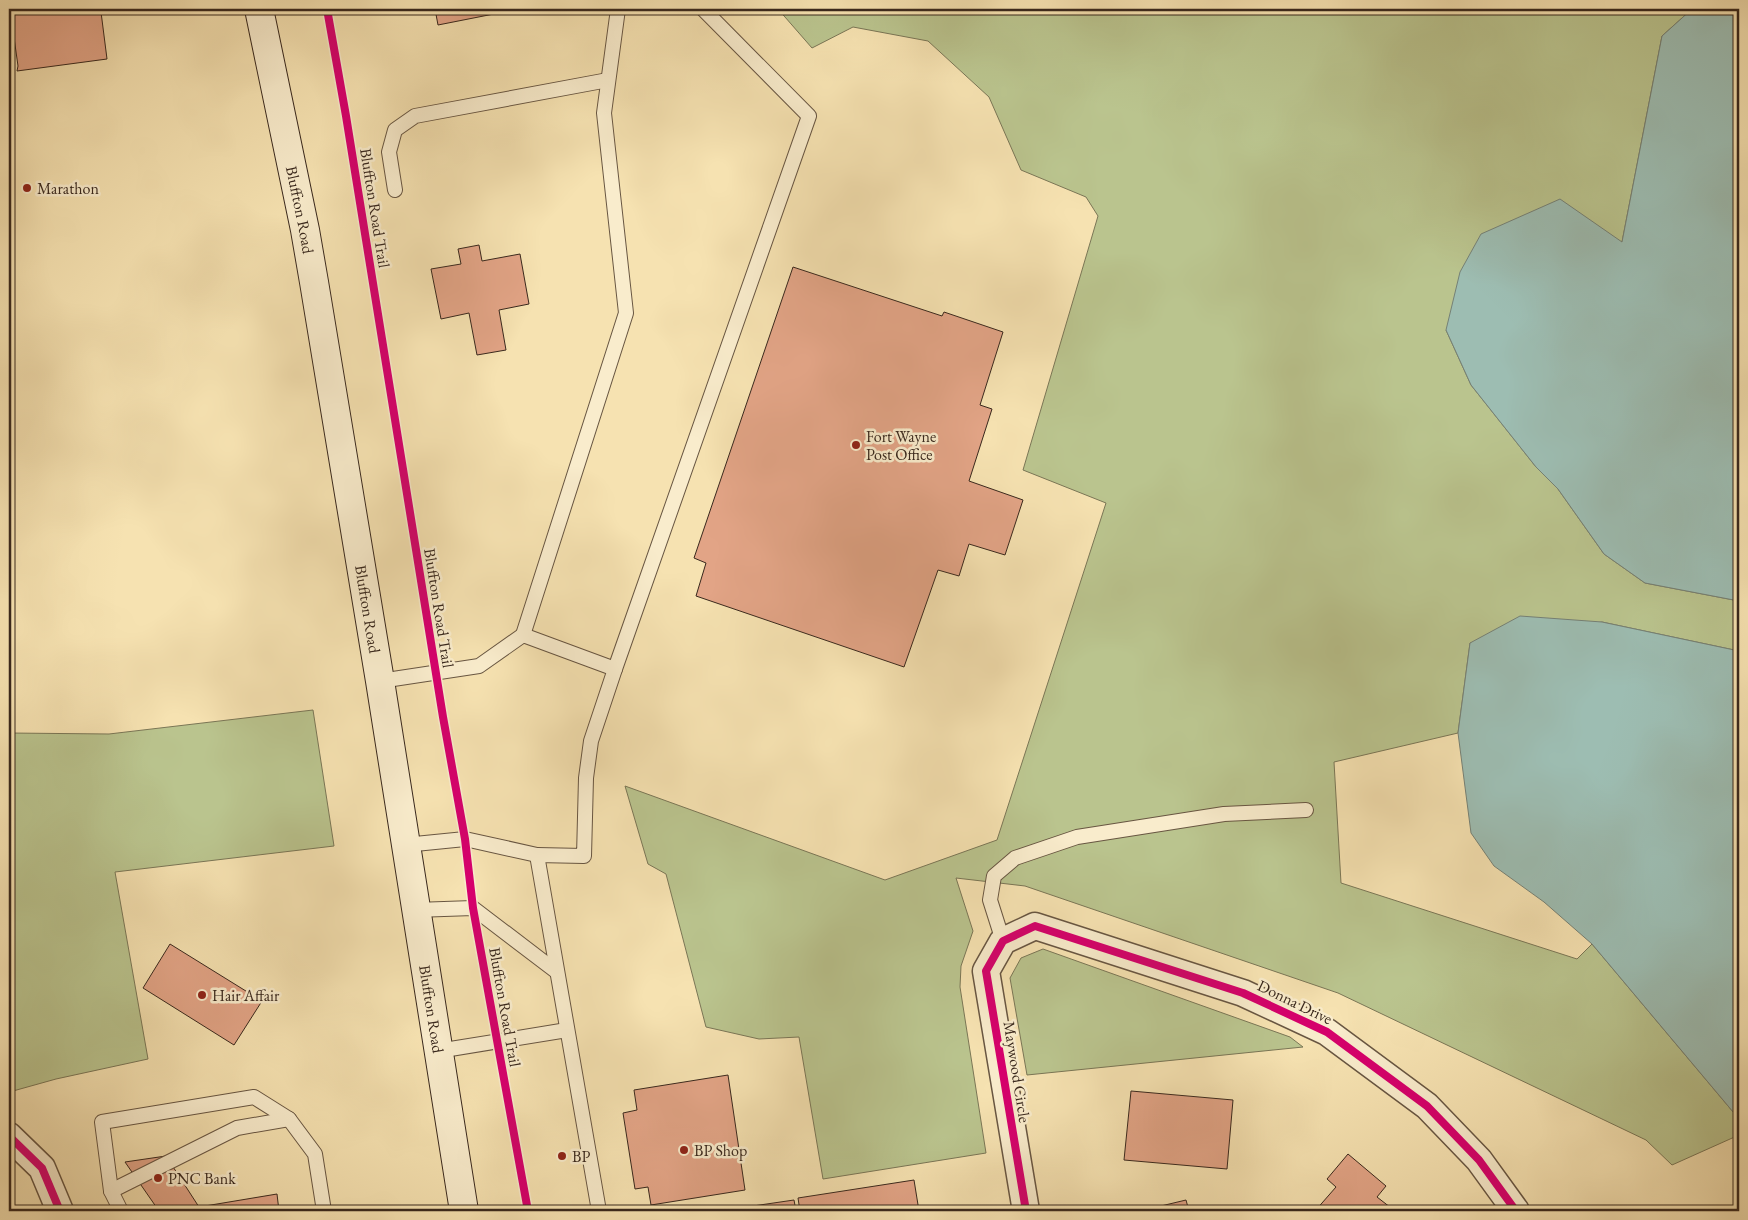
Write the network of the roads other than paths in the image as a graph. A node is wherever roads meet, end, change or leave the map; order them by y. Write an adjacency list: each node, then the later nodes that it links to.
1 (258, 9): 8 (main road, Bluffton Road)
2 (618, 9): 4 (lane)
3 (703, 9): 7 (lane)
4 (608, 80): 5 (lane); 6 (lane)
5 (395, 190)
6 (523, 636): 7 (lane); 8 (lane)
7 (616, 669): 11 (lane)
8 (380, 681): 10 (main road, Bluffton Road)
9 (1306, 810): 13 (lane)
10 (405, 845): 11 (lane); 12 (main road, Bluffton Road)
11 (537, 855): 14 (lane)
12 (415, 910): 14 (lane); 16 (main road, Bluffton Road)
13 (1003, 941): 25 (street, Maywood Circle); 26 (street, Donna Drive)
14 (557, 972): 15 (lane)
15 (567, 1030): 16 (lane); 24 (lane)
16 (438, 1051): 23 (main road, Bluffton Road)
17 (289, 1120): 19 (lane); 19 (lane); 22 (lane)
18 (9, 1136): 20 (street)
19 (111, 1191): 21 (lane)
20 (60, 1211)
21 (121, 1211)
22 (324, 1211)
23 (464, 1211)
24 (599, 1211)
25 (1026, 1211)
26 (1516, 1211)

